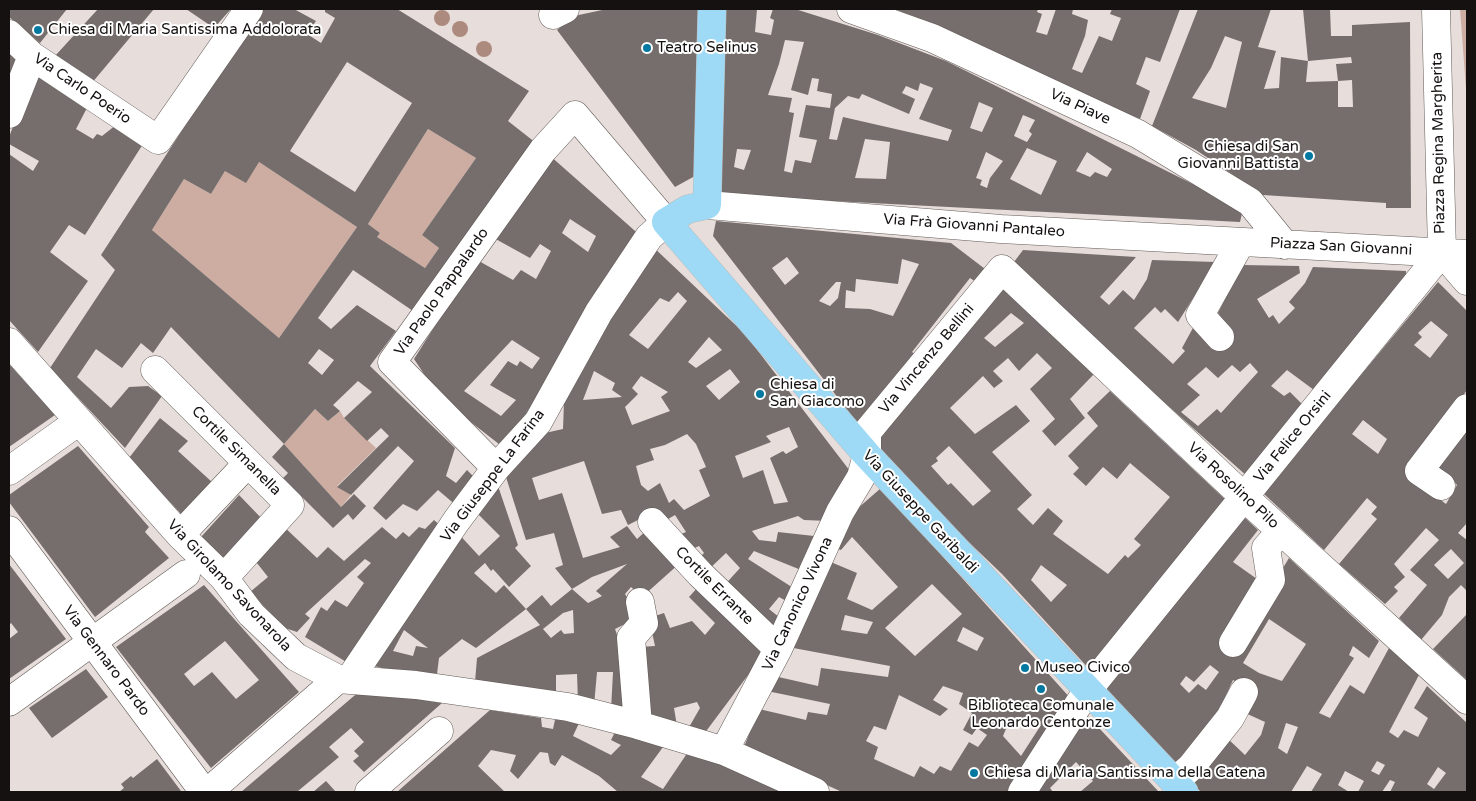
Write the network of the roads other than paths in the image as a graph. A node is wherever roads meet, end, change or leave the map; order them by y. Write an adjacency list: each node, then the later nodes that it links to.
1 (249, 9): 6 (street, Via Carlo Poerio)
2 (712, 9): 8 (main road)
3 (852, 9): 12 (street, Via Piave)
4 (1436, 9): 13 (street, Piazza Regina Margherita)
5 (9, 34): 6 (street, Via Carlo Poerio)
6 (32, 56): 7 (street)
7 (9, 114)
8 (707, 205): 9 (main road); 10 (street, Via Frà Giovanni Pantaleo)
9 (666, 222): 21 (main road, Via Giuseppe Garibaldi); 23 (street, Via Giuseppe La Farina); 23 (street, Via Paolo Pappalardo)
10 (1001, 229): 11 (street, Via Frà Giovanni Pantaleo); 14 (street)
11 (1240, 242): 12 (street, Piazza San Giovanni); 16 (street)
12 (1285, 244): 13 (street, Piazza San Giovanni)
13 (1455, 253): 15 (street); 26 (street, Via Felice Orsini)
14 (1002, 269): 21 (street, Via Vincenzo Bellini); 26 (street, Via Rosolino Pilo)
15 (1467, 281)
16 (1220, 337)
17 (9, 342): 20 (street, Via Girolamo Savonarola)
18 (155, 370): 22 (street, Cortile Simanella)
19 (1467, 408): 25 (street)
20 (79, 421): 24 (street); 30 (street, Via Girolamo Savonarola)
21 (867, 455): 36 (street, Via Canonico Vivona); 38 (main road, Via Giuseppe Garibaldi)
22 (248, 464): 30 (street); 32 (street, Cortile Simanella)
23 (496, 468): 37 (street, Via Giuseppe La Farina)
24 (9, 472)
25 (1441, 486)
26 (1244, 497): 29 (street, Via Rosolino Pilo); 38 (street, Via Felice Orsini)
27 (652, 522): 36 (street, Cortile Errante)
28 (9, 530): 34 (street, Via Gennaro Pardo)
29 (1281, 531): 35 (street); 40 (street, Via Rosolino Pilo)
30 (180, 535): 32 (street, Via Girolamo Savonarola)
31 (186, 574): 34 (street)
32 (224, 578): 37 (street, Via Girolamo Savonarola)
33 (640, 602): 42 (street)
34 (92, 642): 41 (street); 46 (street, Via Gennaro Pardo)
35 (1233, 642)
36 (778, 649): 44 (street, Via Canonico Vivona)
37 (344, 680): 42 (street, Via Girolamo Savonarola); 47 (street, Via Giuseppe La Farina)
38 (1086, 691): 45 (main road, Via Giuseppe Garibaldi); 50 (street, Via Felice Orsini)
39 (1244, 692): 45 (street)
40 (1467, 700)
41 (9, 702)
42 (638, 725): 44 (street, Via Girolamo Savonarola)
43 (439, 731): 48 (street)
44 (724, 751): 49 (street, Via Girolamo Savonarola)
45 (1179, 787)
46 (204, 792)
47 (208, 792)
48 (369, 792)
49 (815, 792)
50 (1022, 792)

